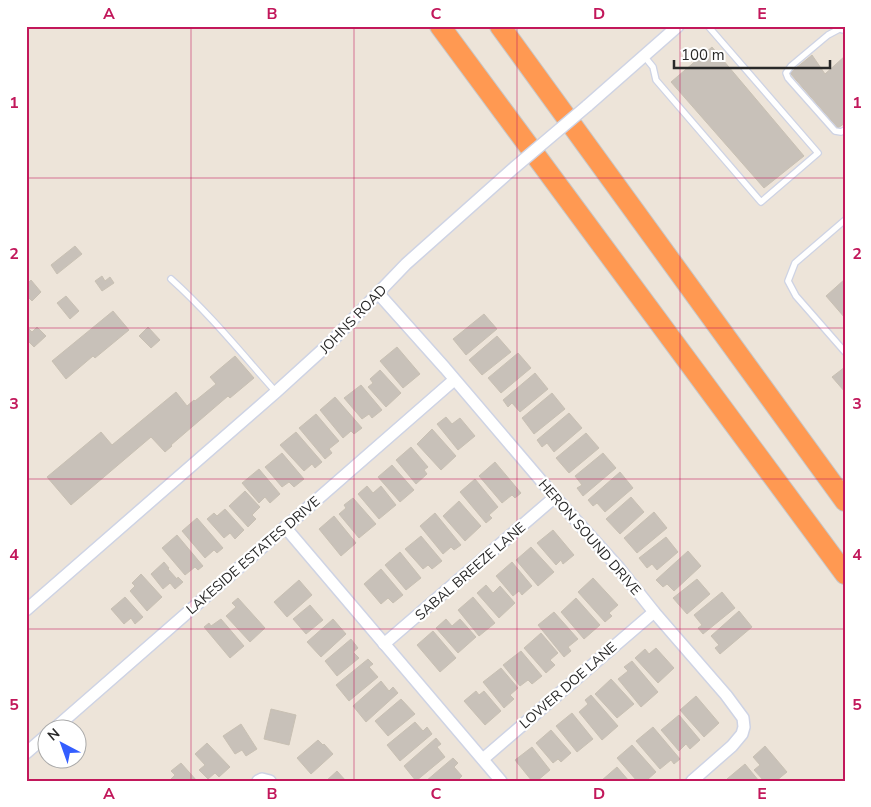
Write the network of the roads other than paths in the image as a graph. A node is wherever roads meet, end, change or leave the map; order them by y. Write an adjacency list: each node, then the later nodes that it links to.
1 (440, 26): 17 (highway)
2 (500, 26): 15 (highway)
3 (678, 26): 6 (street, JOHNS ROAD)
4 (708, 26): 6 (lane)
5 (844, 27): 7 (lane)
6 (644, 56): 10 (street, JOHNS ROAD, bridge)
7 (845, 130)
8 (845, 220): 11 (lane)
9 (171, 279): 13 (lane)
10 (378, 293): 12 (street, HERON SOUND DRIVE); 13 (street, JOHNS ROAD)
11 (845, 352)
12 (454, 380): 14 (street, HERON SOUND DRIVE); 16 (street, LAKESIDE ESTATES DRIVE)
13 (276, 392): 18 (street, JOHNS ROAD)
14 (555, 497): 19 (street, HERON SOUND DRIVE); 20 (street, SABAL BREEZE LANE)
15 (845, 502)
16 (285, 527): 20 (street); 21 (street, LAKESIDE ESTATES DRIVE)
17 (845, 574)
18 (26, 610)
19 (654, 612): 24 (street, LOWER DOE LANE); 28 (street, HERON SOUND DRIVE)
20 (384, 644): 24 (street)
21 (64, 720)
22 (38, 743): 23 (street)
23 (26, 753)
24 (483, 759): 27 (street)
25 (258, 781): 26 (street)
26 (270, 781)
27 (501, 781)
28 (692, 781)

